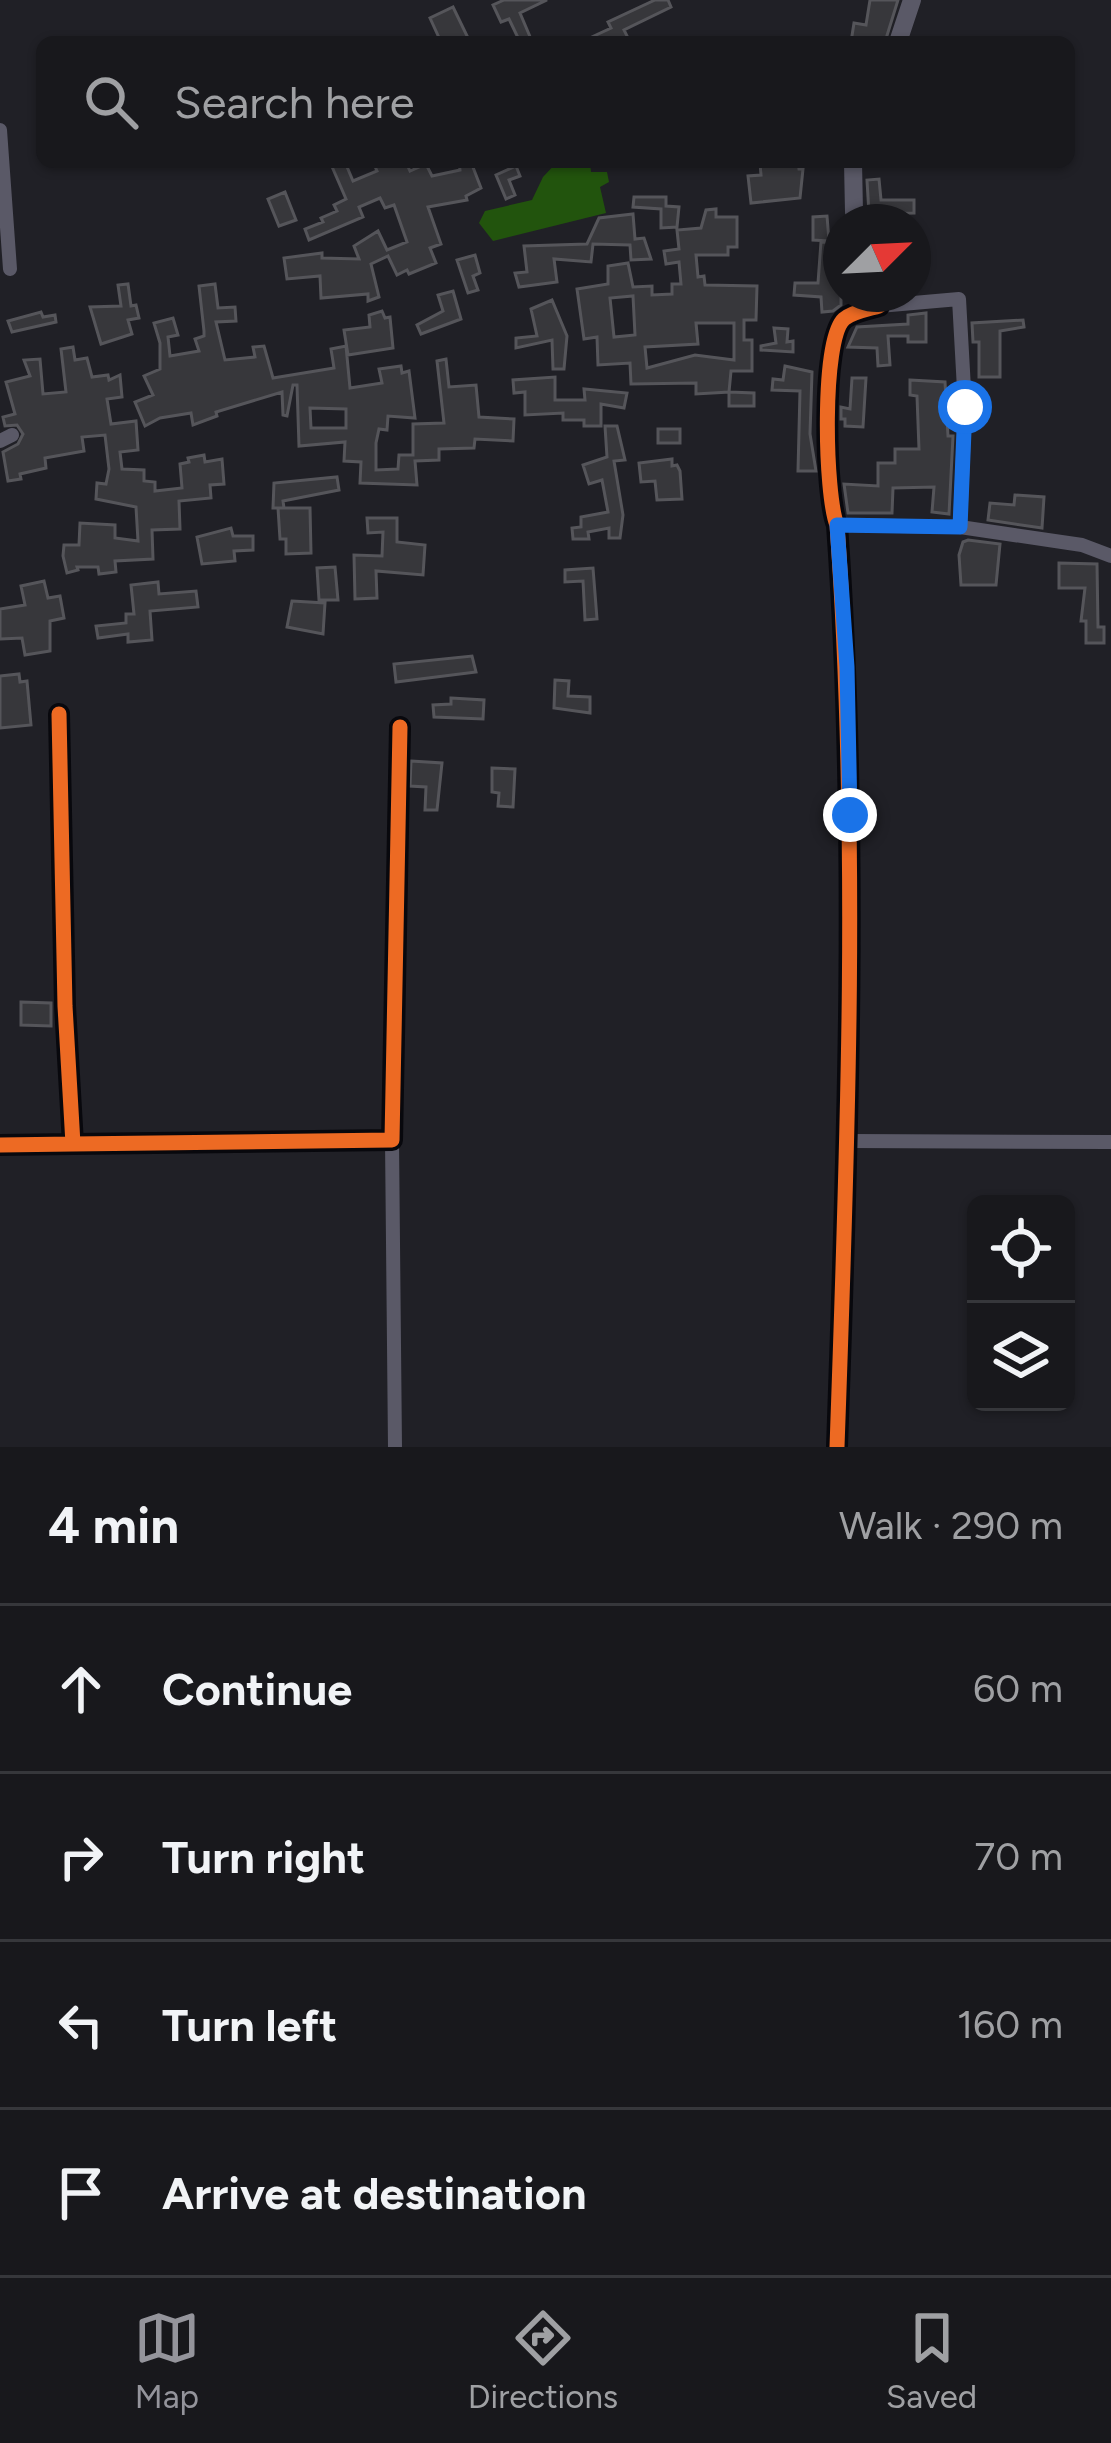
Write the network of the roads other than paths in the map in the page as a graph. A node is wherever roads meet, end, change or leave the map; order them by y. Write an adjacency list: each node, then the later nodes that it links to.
1 (912, 0): 2 (street)
2 (900, 36)
3 (0, 130): 6 (street)
4 (854, 168): 5 (street)
5 (854, 204)
6 (10, 269)
7 (931, 299): 10 (street)
8 (858, 312): 9 (street)
9 (837, 525): 10 (street); 15 (street)
10 (960, 527): 11 (street)
11 (1111, 556)
12 (59, 714): 17 (street)
13 (400, 727): 14 (street)
14 (392, 1140): 17 (street); 19 (street)
15 (848, 1141): 16 (street); 20 (street)
16 (1111, 1142)
17 (73, 1144): 18 (street)
18 (0, 1145)
19 (395, 1447)
20 (837, 1447)

